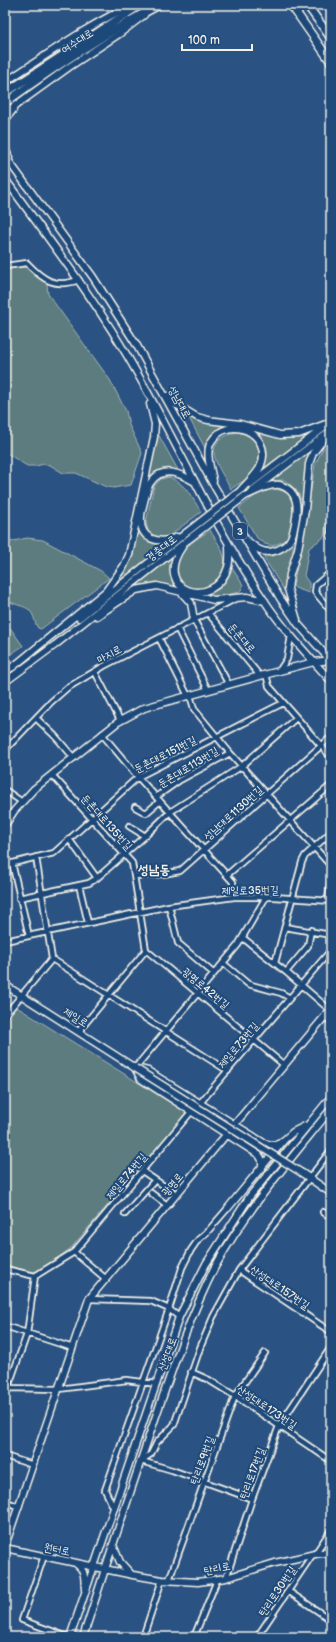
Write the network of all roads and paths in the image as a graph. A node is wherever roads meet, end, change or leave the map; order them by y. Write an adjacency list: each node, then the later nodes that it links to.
1 (134, 5): 8 (main road)
2 (140, 5): 9 (highway, 여수대로)
3 (292, 5): 7 (highway)
4 (307, 5): 6 (highway)
5 (158, 6): 10 (highway, 여수대로); 11 (main road)
6 (331, 38)
7 (331, 62)
8 (5, 82)
9 (5, 93)
10 (7, 103): 11 (main road)
11 (20, 104): 12 (main road); 13 (main road)
12 (5, 113)
13 (5, 120)
14 (5, 148): 16 (main road)
15 (5, 156): 16 (main road, 성남대로 / 3)
16 (10, 163): 21 (main road, 성남대로 / 3)
17 (5, 179): 19 (main road, 3)
18 (5, 266): 19 (street)
19 (79, 280): 20 (main road, 3)
20 (146, 389): 24 (main road, 3); 47 (main road)
21 (163, 392): 22 (main road); 25 (main road, 성남대로 / 3)
22 (331, 422): 26 (main road, 경충대로)
23 (329, 433): 26 (main road, 경충대로); 40 (main road)
24 (196, 483): 28 (main road); 32 (main road, 3)
25 (213, 484): 26 (main road); 31 (main road, 성남대로 / 3)
26 (243, 493): 28 (main road, 경충대로, bridge); 30 (main road, 경충대로 / 3, bridge); 31 (main road)
27 (331, 528): 29 (street)
28 (187, 532): 47 (main road, 경충대로)
29 (331, 537)
30 (189, 539): 32 (main road); 44 (main road, 경충대로 / 3)
31 (245, 539): 40 (main road, 성남대로 / 3)
32 (229, 544): 36 (main road, 3)
33 (331, 572): 37 (street)
34 (180, 591): 35 (main road); 39 (main road); 44 (main road)
35 (238, 596): 36 (main road); 38 (street, 마지로)
36 (265, 601): 42 (main road, 3)
37 (331, 611)
38 (208, 613): 39 (street, 마지로); 51 (street, 둔촌대로)
39 (194, 620): 41 (street, 마지로); 54 (street)
40 (298, 624): 45 (main road, 성남대로 / 3)
41 (177, 628): 43 (street, 마지로); 55 (street)
42 (291, 636): 46 (main road, 3); 48 (street)
43 (159, 638): 50 (street, 마지로); 56 (street)
44 (54, 645): 53 (main road, 경충대로 / 3)
45 (331, 660): 46 (main road)
46 (314, 662): 48 (main road); 52 (main road, 3)
47 (13, 667): 49 (main road, 경충대로)
48 (279, 671): 51 (main road)
49 (5, 672)
50 (95, 672): 58 (street, 마지로); 60 (street)
51 (263, 675): 54 (main road); 57 (street, 둔촌대로)
52 (331, 681)
53 (5, 682)
54 (229, 685): 55 (main road)
55 (208, 690): 56 (main road)
56 (189, 696): 60 (main road); 62 (street, 둔촌대로113번길)
57 (284, 703): 59 (street, 둔촌대로); 62 (street, 둔촌대로151번길)
58 (36, 718): 65 (street, 마지로); 68 (street)
59 (296, 718): 64 (street, 둔촌대로); 69 (street)
60 (120, 720): 61 (main road)
61 (102, 734): 68 (main road); 71 (street)
62 (217, 737): 66 (street, 둔촌대로113번길); 71 (street, 둔촌대로151번길)
63 (331, 737): 64 (street, 성남대로1130번길)
64 (320, 745): 67 (street, 둔촌대로); 74 (street, 성남대로1130번길)
65 (5, 750)
66 (230, 753): 69 (street, 둔촌대로113번길); 75 (street, 둔촌대로113번길)
67 (331, 757)
68 (74, 758): 70 (main road)
69 (242, 766): 74 (street, 둔촌대로113번길); 79 (street)
70 (52, 775): 77 (main road); 80 (street, 둔촌대로135번길)
71 (138, 777): 75 (street); 80 (street, 둔촌대로151번길)
72 (331, 785): 81 (street)
73 (5, 790): 77 (street)
74 (267, 794): 81 (street, 둔촌대로113번길); 88 (street, 성남대로1130번길)
75 (156, 797): 76 (street)
76 (160, 801): 78 (street); 79 (street)
77 (22, 802): 82 (main road)
78 (135, 807)
79 (170, 812): 85 (street); 88 (street)
80 (92, 818): 86 (street, 둔촌대로151번길); 89 (street, 둔촌대로135번길)
81 (291, 821): 87 (street, 둔촌대로113번길); 95 (street)
82 (5, 825)
83 (129, 826): 85 (street)
84 (331, 832): 87 (street)
85 (145, 836): 89 (street)
86 (69, 839): 90 (street, 둔촌대로151번길); 97 (street)
87 (314, 847): 93 (street, 둔촌대로113번길); 103 (street)
88 (205, 850): 95 (street); 96 (street, 성남대로1130번길)
89 (125, 854): 96 (street, 둔촌대로135번길); 97 (street)
90 (36, 858): 91 (street, 둔촌대로151번길); 99 (street)
91 (12, 863): 92 (street, 둔촌대로151번길); 102 (street)
92 (5, 865)
93 (331, 866)
94 (331, 872): 104 (street)
95 (227, 875): 100 (street)
96 (135, 876): 106 (street, 둔촌대로135번길)
97 (97, 878): 98 (street)
98 (79, 885): 99 (street); 107 (street)
99 (42, 893): 102 (street); 110 (street)
100 (234, 897): 101 (street, 제일로35번길); 105 (street, 제일로35번길)
101 (266, 897): 103 (street, 제일로35번길); 113 (street)
102 (19, 898): 112 (street)
103 (292, 899): 104 (street, 제일로35번길); 108 (street)
104 (330, 901)
105 (169, 906): 106 (street, 제일로35번길); 121 (street)
106 (140, 912): 107 (street, 제일로35번길); 115 (street)
107 (88, 923): 110 (street, 제일로35번길)
108 (285, 927): 109 (street); 119 (street)
109 (311, 930): 111 (street); 120 (street)
110 (48, 932): 112 (street, 제일로35번길); 117 (street)
111 (331, 935)
112 (29, 936): 114 (street, 제일로35번길)
113 (243, 938): 118 (street); 119 (street)
114 (5, 941)
115 (146, 950): 124 (street, 광명로42번길); 125 (street)
116 (331, 950): 123 (street, 제일로73번길)
117 (52, 959): 125 (street); 126 (street)
118 (223, 963): 121 (street); 127 (street)
119 (275, 963): 120 (street)
120 (286, 972): 123 (street)
121 (213, 973): 124 (street)
122 (5, 985): 126 (main road, 제일로)
123 (301, 986): 127 (street, 제일로73번길); 128 (street)
124 (198, 993): 132 (street); 134 (street, 광명로42번길)
125 (109, 995): 132 (street); 133 (street)
126 (22, 996): 129 (street); 133 (main road, 제일로)
127 (290, 998): 134 (street, 제일로73번길)
128 (330, 1010): 130 (main road, 광명로)
129 (5, 1015)
130 (325, 1017): 131 (street); 135 (main road, 광명로)
131 (331, 1022)
132 (165, 1030): 136 (street); 137 (street)
133 (79, 1031): 136 (main road, 제일로)
134 (254, 1040): 135 (street, 광명로42번길); 137 (street, 제일로73번길)
135 (284, 1065): 142 (main road, 광명로)
136 (135, 1068): 139 (main road); 141 (main road); 149 (main road, 제일로, bridge)
137 (228, 1071): 139 (street, 제일로73번길)
138 (331, 1097): 143 (main road, 산성대로)
139 (200, 1103): 142 (main road)
140 (331, 1109): 182 (main road, 산성대로)
141 (191, 1112): 144 (main road); 148 (street, 제일로74번길)
142 (235, 1123): 144 (main road, 광명로); 145 (main road)
143 (307, 1126): 145 (main road); 166 (main road, 산성대로)
144 (226, 1134): 147 (main road); 153 (main road, 광명로)
145 (284, 1140): 147 (main road)
146 (331, 1150): 149 (street)
147 (262, 1168): 155 (main road)
148 (142, 1171): 150 (street); 159 (street, 제일로74번길)
149 (308, 1178): 152 (main road); 161 (street)
150 (155, 1180): 153 (street); 157 (street)
151 (151, 1193): 154 (street)
152 (331, 1193)
153 (176, 1194): 154 (main road, 광명로)
154 (167, 1205): 163 (main road, 광명로)
155 (228, 1208): 165 (street)
156 (323, 1212): 158 (street)
157 (125, 1214)
158 (331, 1218)
159 (74, 1252): 162 (street, 제일로74번길); 163 (street)
160 (5, 1269): 162 (street)
161 (238, 1270): 168 (street, 산성대로157번길); 173 (street)
162 (35, 1276): 169 (street)
163 (106, 1279): 164 (main road, 광명로)
164 (89, 1299): 165 (street); 171 (main road, 광명로)
165 (168, 1309): 166 (street); 174 (street)
166 (179, 1317): 175 (main road, 산성대로)
167 (5, 1326): 169 (street)
168 (331, 1332)
169 (27, 1334): 171 (street); 176 (street)
170 (331, 1347): 180 (street, 탄리로17번길)
171 (73, 1348): 177 (main road, 광명로)
172 (265, 1353): 179 (street, 탄리로9번길)
173 (191, 1372): 179 (street, 산성대로173번길); 182 (street)
174 (142, 1382): 175 (street, 산성대로); 177 (street, 산성대로); 189 (street)
175 (157, 1384): 189 (main road, 산성대로)
176 (6, 1388): 177 (street); 178 (street)
177 (59, 1389): 184 (main road, 광명로)
178 (5, 1396)
179 (236, 1396): 180 (street, 산성대로173번길); 185 (street, 탄리로9번길)
180 (279, 1426): 183 (street, 산성대로173번길); 186 (street, 탄리로17번길)
181 (5, 1456): 184 (street)
182 (141, 1461): 185 (street); 191 (main road, 산성대로)
183 (331, 1461)
184 (33, 1465): 188 (main road, 광명로)
185 (204, 1482): 186 (street); 201 (street, 탄리로9번길)
186 (252, 1499): 200 (street, 탄리로17번길)
187 (5, 1501): 188 (street)
188 (19, 1507): 192 (main road, 광명로)
189 (114, 1508): 197 (main road, 산성대로)
190 (331, 1530): 194 (street, 탄리로30번길)
191 (113, 1544): 198 (main road, 산성대로); 199 (main road)
192 (5, 1547): 195 (main road, 원터로)
193 (331, 1552): 194 (main road, 탄리로)
194 (314, 1554): 200 (main road, 탄리로); 203 (street, 탄리로30번길)
195 (44, 1556): 196 (main road, 원터로); 206 (street)
196 (74, 1562): 197 (main road, 원터로); 204 (main road)
197 (95, 1566): 198 (main road, 원터로); 204 (main road, 산성대로)
198 (105, 1569): 199 (main road, 탄리로); 207 (main road, 산성대로)
199 (133, 1575): 201 (main road, 탄리로)
200 (226, 1578): 202 (main road, 탄리로)
201 (166, 1580): 202 (main road, 탄리로); 208 (street, 탄리로9번길)
202 (217, 1580): 209 (street)
203 (288, 1591): 205 (street); 210 (street, 탄리로30번길)
204 (85, 1595): 206 (main road, 산성대로)
205 (331, 1620)
206 (69, 1637)
207 (83, 1637)
208 (143, 1637)
209 (194, 1637)
210 (257, 1637)

